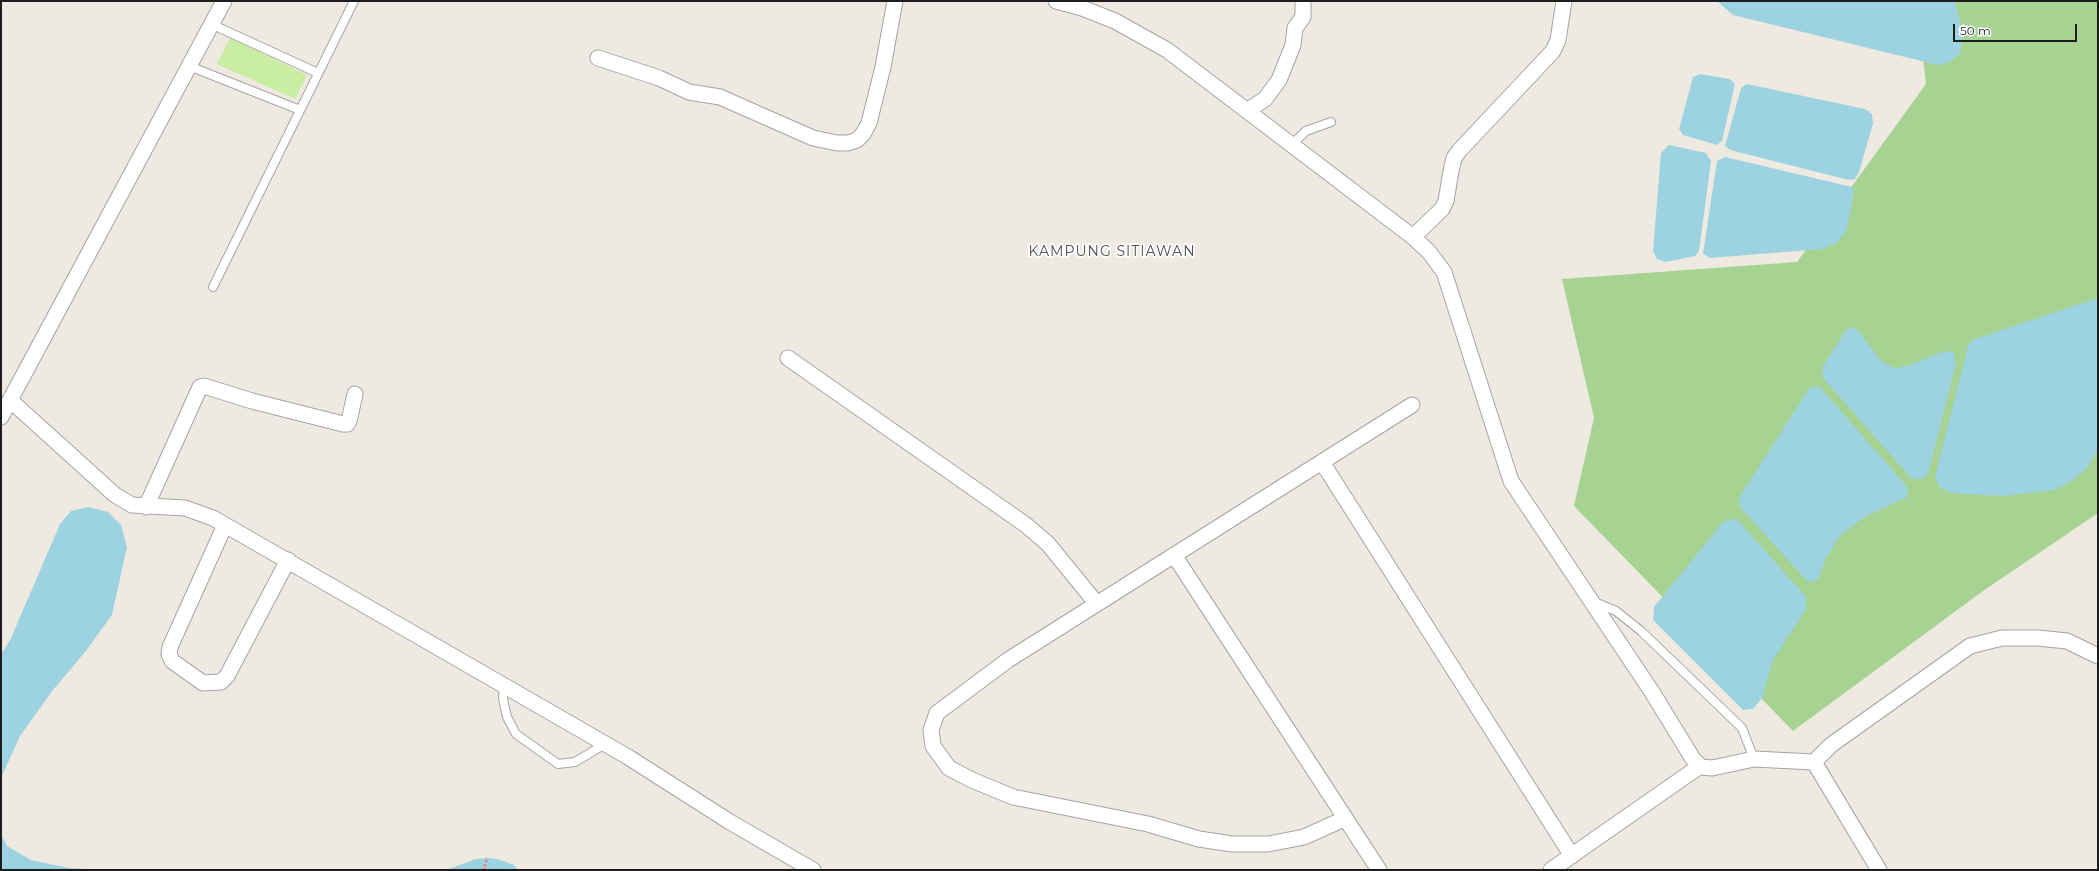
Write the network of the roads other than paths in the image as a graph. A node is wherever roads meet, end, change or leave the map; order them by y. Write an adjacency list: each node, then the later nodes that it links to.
1 (224, 1): 7 (street)
2 (354, 1): 10 (lane)
3 (895, 1): 8 (street)
4 (1056, 1): 12 (street)
5 (1303, 1): 12 (street)
6 (1564, 1): 15 (street)
7 (211, 24): 9 (street); 10 (lane)
8 (598, 58)
9 (189, 66): 11 (lane); 19 (street)
10 (318, 73): 11 (lane)
11 (300, 110): 16 (lane)
12 (1247, 112): 14 (street)
13 (1331, 122): 14 (lane)
14 (1291, 145): 15 (street)
15 (1413, 237): 27 (street)
16 (213, 287)
17 (788, 358): 28 (street)
18 (355, 394): 23 (street)
19 (10, 400): 21 (street); 23 (street)
20 (1412, 405): 22 (street)
21 (1, 418)
22 (1322, 462): 25 (street); 36 (street)
23 (146, 507): 24 (street)
24 (226, 525): 26 (street); 26 (street)
25 (1174, 555): 28 (street); 35 (street)
26 (288, 560): 30 (street)
27 (1590, 600): 32 (lane); 34 (street)
28 (1098, 604): 35 (street)
29 (2098, 656): 33 (street)
30 (504, 686): 31 (street); 31 (lane)
31 (606, 744): 37 (street)
32 (1754, 759): 33 (street); 34 (street)
33 (1814, 762): 40 (street)
34 (1700, 766): 36 (street)
35 (1344, 819): 38 (street)
36 (1572, 856): 39 (street)
37 (813, 870)
38 (1378, 870)
39 (1551, 870)
40 (1879, 870)

